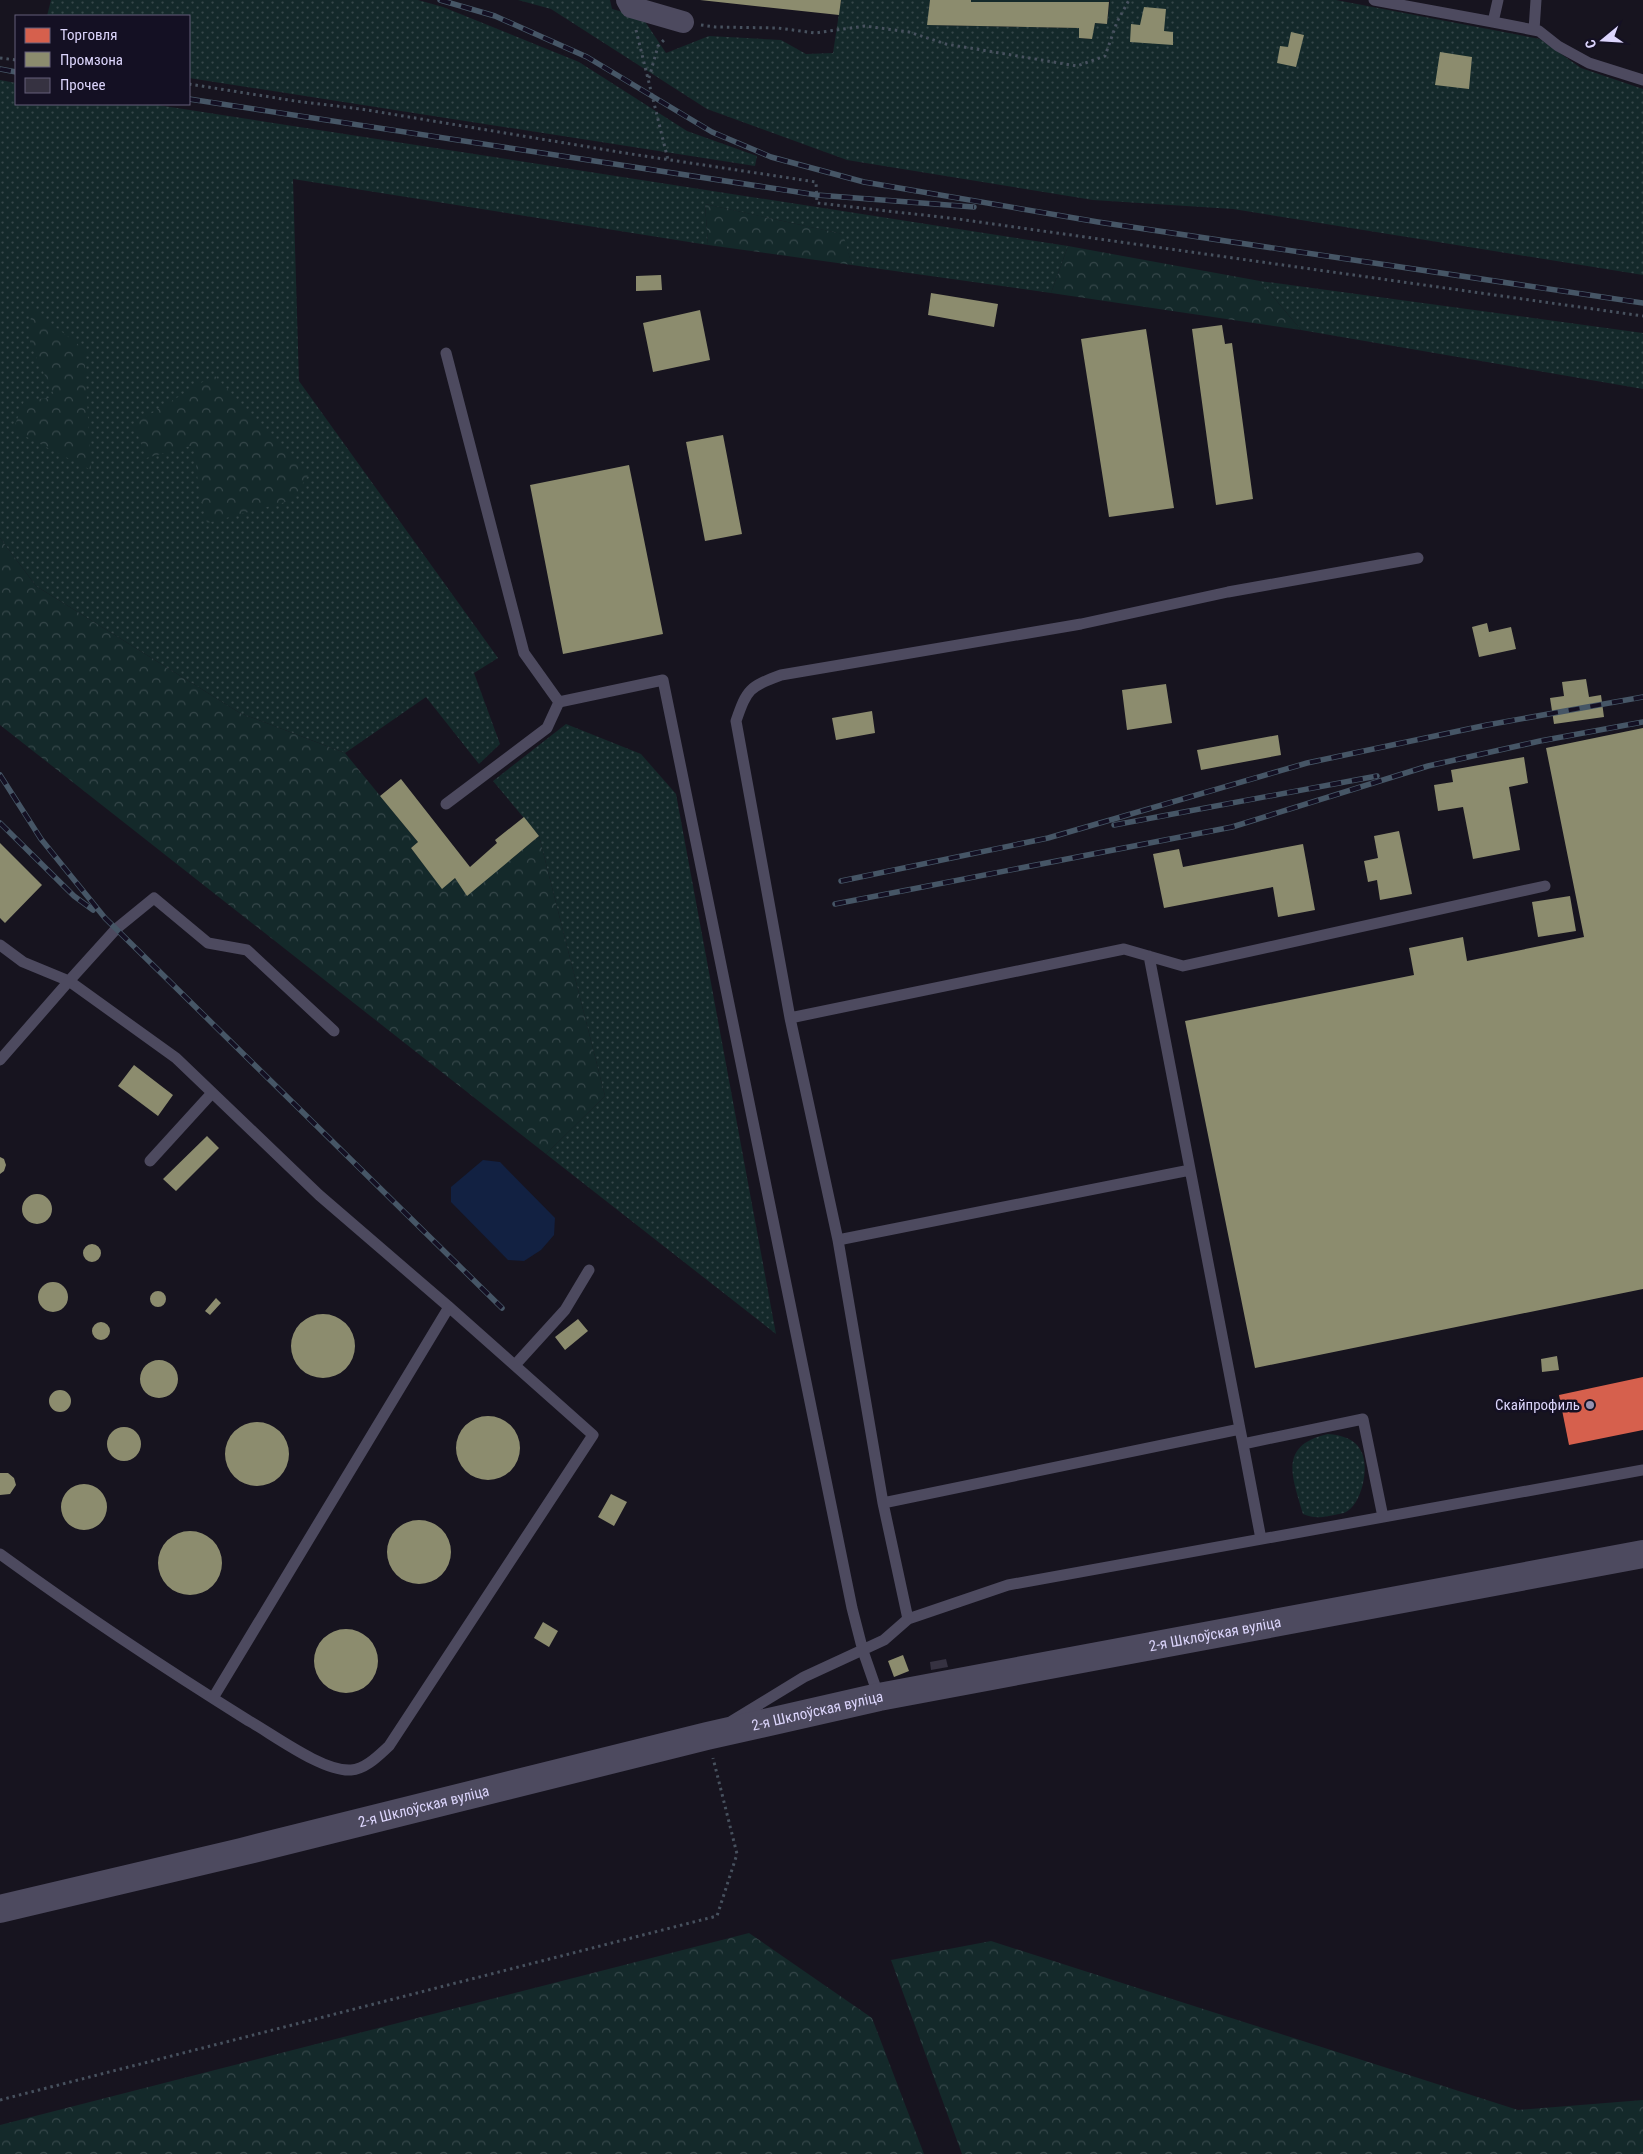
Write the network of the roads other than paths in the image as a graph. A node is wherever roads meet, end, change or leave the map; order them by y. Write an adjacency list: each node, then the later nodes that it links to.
1 (1374, 0): 6 (lane)
2 (1498, 0): 6 (lane)
3 (1536, 0): 7 (lane)
4 (629, 4): 5 (street)
5 (683, 22)
6 (1493, 22): 7 (lane)
7 (1534, 30): 8 (lane)
8 (1643, 80)
9 (446, 353): 11 (lane)
10 (1418, 558): 17 (lane)
11 (560, 702): 12 (lane); 36 (lane)
12 (446, 804)
13 (1545, 886): 15 (lane)
14 (0, 945): 16 (lane)
15 (1149, 956): 17 (lane); 22 (lane)
16 (69, 981): 18 (lane); 19 (lane); 20 (lane)
17 (790, 1018): 23 (lane)
18 (334, 1031)
19 (0, 1060)
20 (212, 1093): 21 (lane); 25 (lane)
21 (150, 1161)
22 (1190, 1170): 23 (lane); 27 (lane)
23 (838, 1240): 30 (lane)
24 (589, 1270): 26 (lane)
25 (449, 1307): 26 (lane); 38 (lane)
26 (515, 1365): 38 (lane)
27 (1240, 1429): 28 (lane); 30 (lane)
28 (1243, 1444): 31 (lane); 32 (lane)
29 (1643, 1470): 31 (lane)
30 (882, 1503): 35 (lane)
31 (1383, 1517): 32 (lane)
32 (1261, 1539): 35 (lane)
33 (0, 1554): 38 (lane)
34 (1643, 1554): 37 (street, 2-я Шклоўская вуліца)
35 (908, 1619): 36 (lane)
36 (863, 1651): 37 (lane); 39 (lane)
37 (879, 1697): 39 (street, 2-я Шклоўская вуліца)
38 (213, 1698)
39 (707, 1736): 40 (street, 2-я Шклоўская вуліца)
40 (0, 1909)

